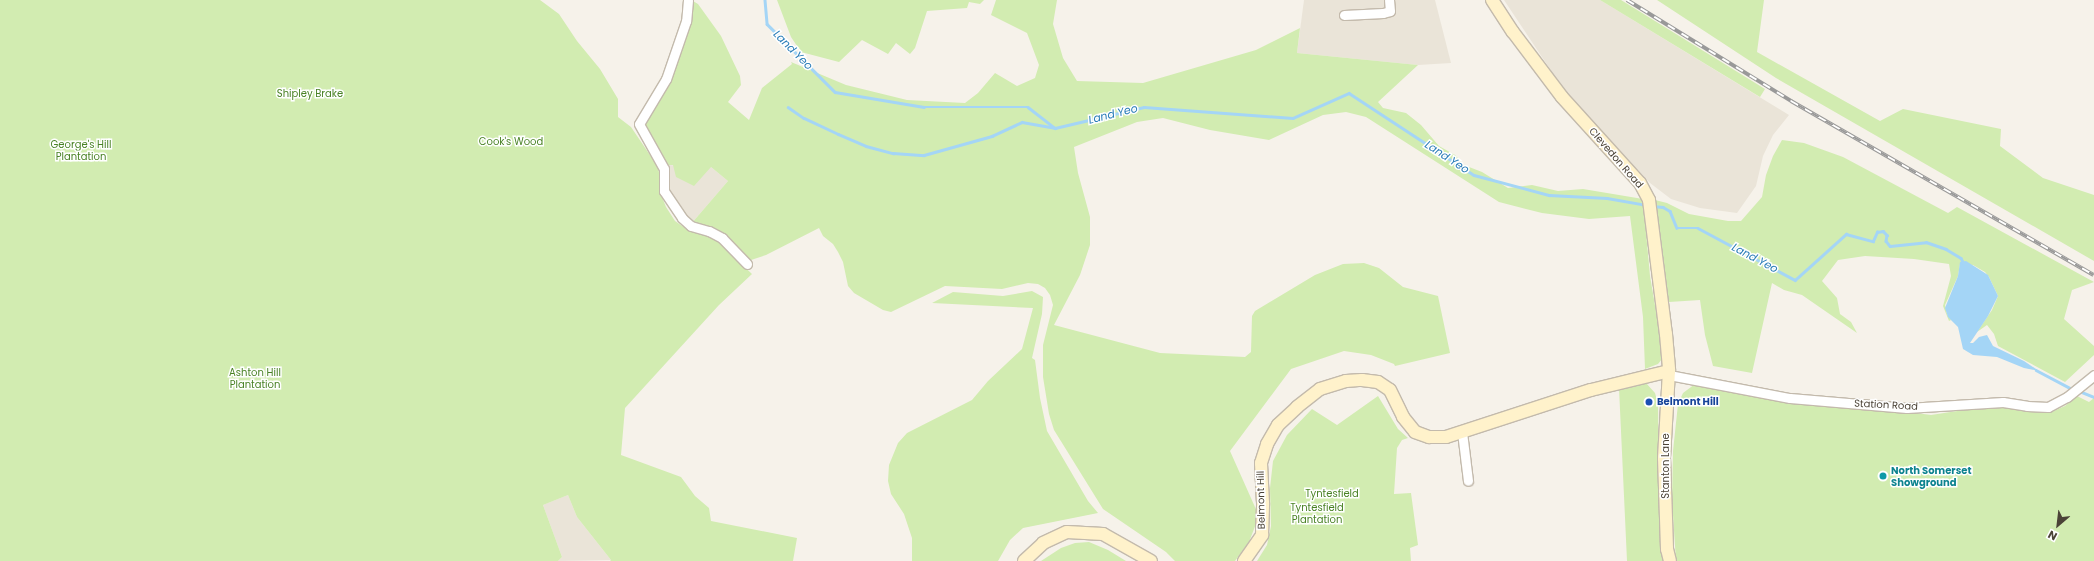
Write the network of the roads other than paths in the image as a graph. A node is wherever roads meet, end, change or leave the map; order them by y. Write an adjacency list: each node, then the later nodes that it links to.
1 (688, 0): 5 (street)
2 (1389, 0): 4 (street)
3 (1492, 0): 6 (main road, Clevedon Road)
4 (1344, 15)
5 (747, 264)
6 (1669, 373): 7 (street, Station Road); 8 (main road, Belmont Hill); 13 (main road, Stanton Lane)
7 (2094, 375)
8 (1462, 432): 9 (street); 12 (main road, Belmont Hill)
9 (1468, 481)
10 (1024, 561): 11 (main road)
11 (1151, 561)
12 (1244, 561)
13 (1670, 561)

